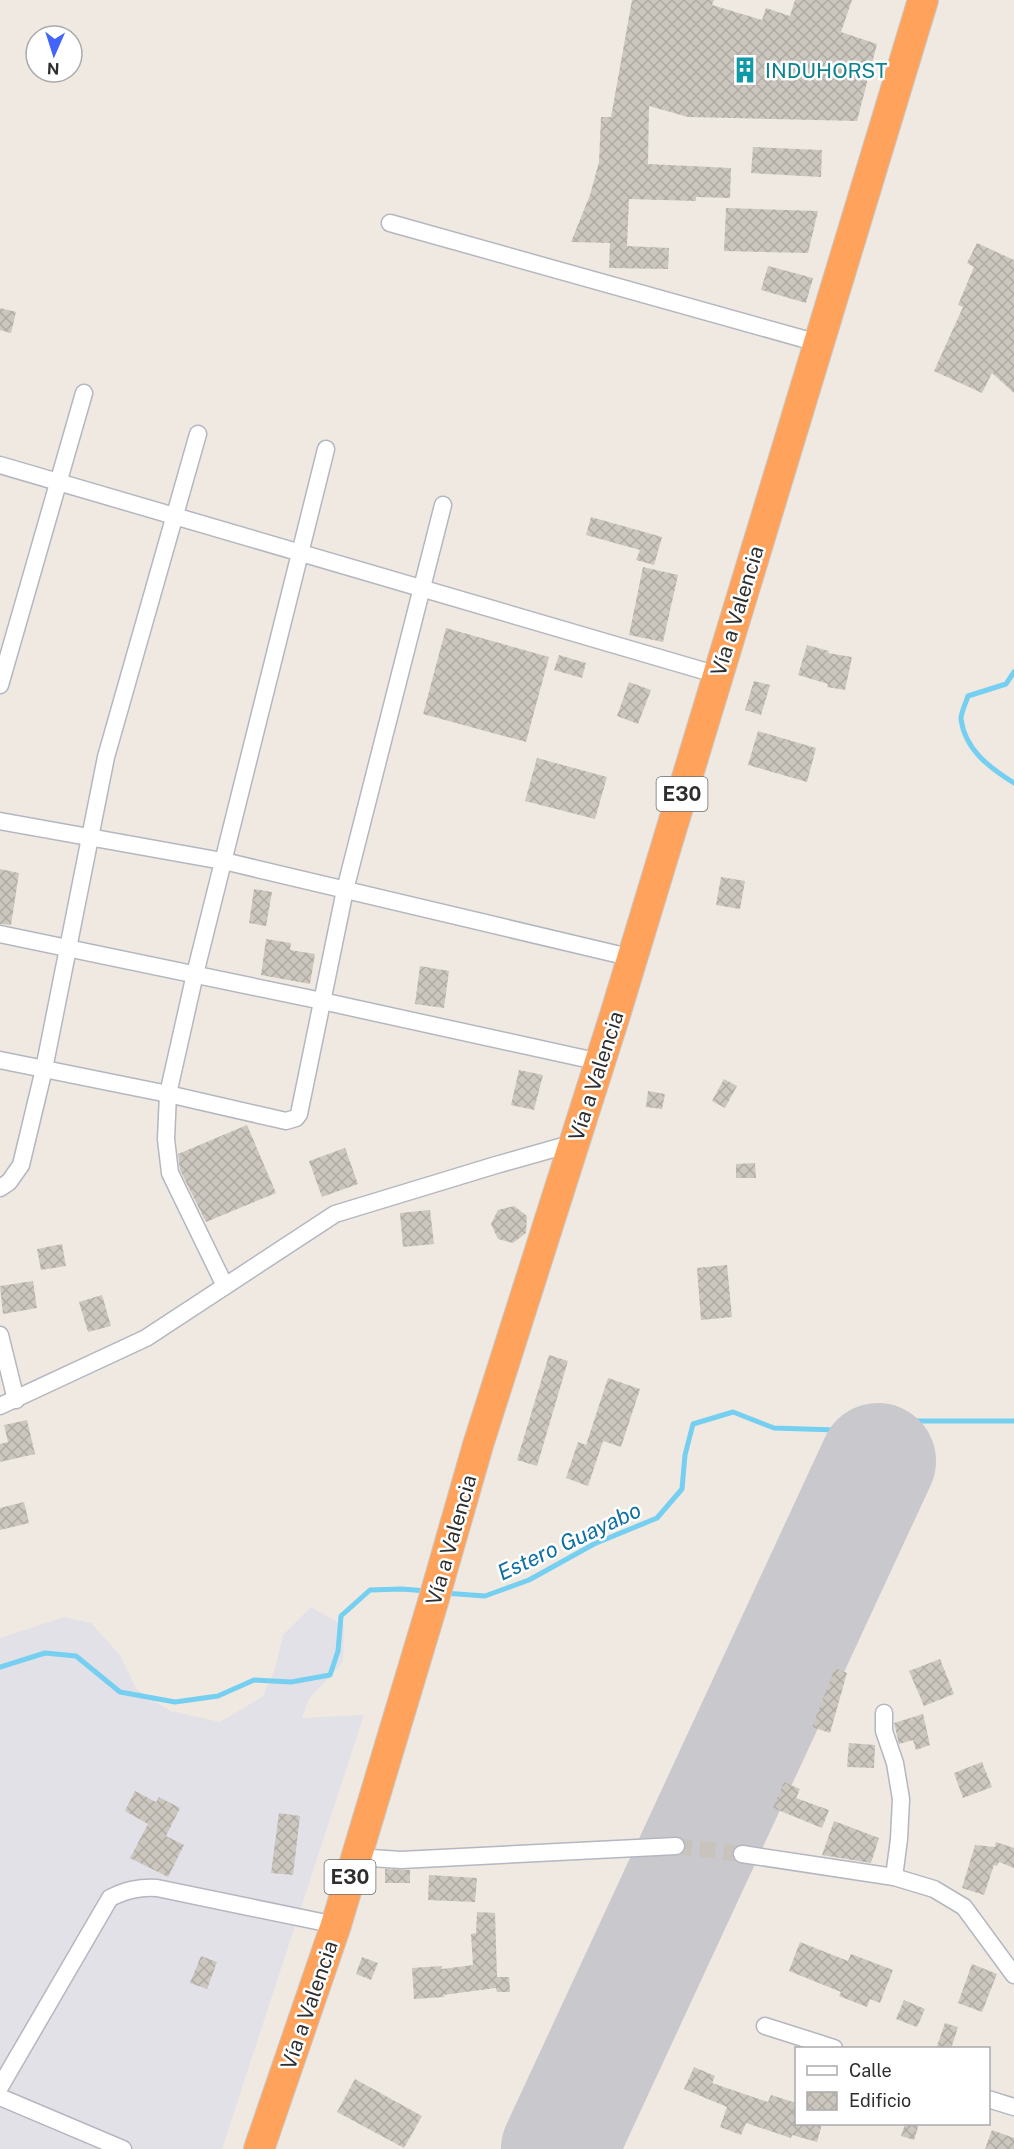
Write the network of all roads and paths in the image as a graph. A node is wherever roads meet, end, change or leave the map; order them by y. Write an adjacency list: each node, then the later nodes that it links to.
1 (923, 0): 3 (highway, Vía a Valencia / E30)
2 (390, 223): 3 (street)
3 (818, 343): 13 (highway, Vía a Valencia / E30)
4 (84, 393): 8 (street)
5 (198, 434): 10 (street)
6 (326, 448): 11 (street)
7 (0, 465): 8 (street)
8 (58, 482): 10 (street); 14 (street)
9 (443, 505): 12 (street)
10 (175, 516): 11 (street); 16 (street)
11 (300, 553): 12 (street); 17 (street)
12 (422, 588): 13 (street); 18 (street)
13 (718, 675): 21 (highway, Vía a Valencia / E30)
14 (0, 685)
15 (0, 821): 16 (street)
16 (90, 837): 17 (street); 20 (street)
17 (224, 861): 18 (street); 22 (street)
18 (345, 890): 21 (street); 23 (street)
19 (0, 934): 20 (street)
20 (69, 948): 22 (street); 26 (street)
21 (633, 958): 25 (highway, Vía a Valencia / E30)
22 (195, 974): 23 (street); 27 (street)
23 (322, 1001): 25 (street); 27 (street)
24 (0, 1060): 26 (street)
25 (600, 1062): 28 (highway, Vía a Valencia / E30)
26 (44, 1069): 27 (street); 29 (street)
27 (168, 1094): 30 (street)
28 (574, 1143): 30 (street); 36 (highway, Vía a Valencia / E30)
29 (0, 1188)
30 (225, 1286): 32 (street)
31 (0, 1335): 32 (street)
32 (8, 1403)
33 (884, 1713): 37 (street)
34 (676, 1846): 36 (street)
35 (742, 1854): 37 (street)
36 (356, 1857): 38 (highway, Vía a Valencia / E30)
37 (894, 1877): 39 (street)
38 (336, 1925): 42 (street); 46 (highway, Vía a Valencia / E30)
39 (1014, 1975)
40 (765, 2026): 41 (street)
41 (828, 2047)
42 (0, 2087)
43 (0, 2097): 47 (street)
44 (990, 2100): 45 (street)
45 (1014, 2107)
46 (257, 2147)
47 (123, 2149)

